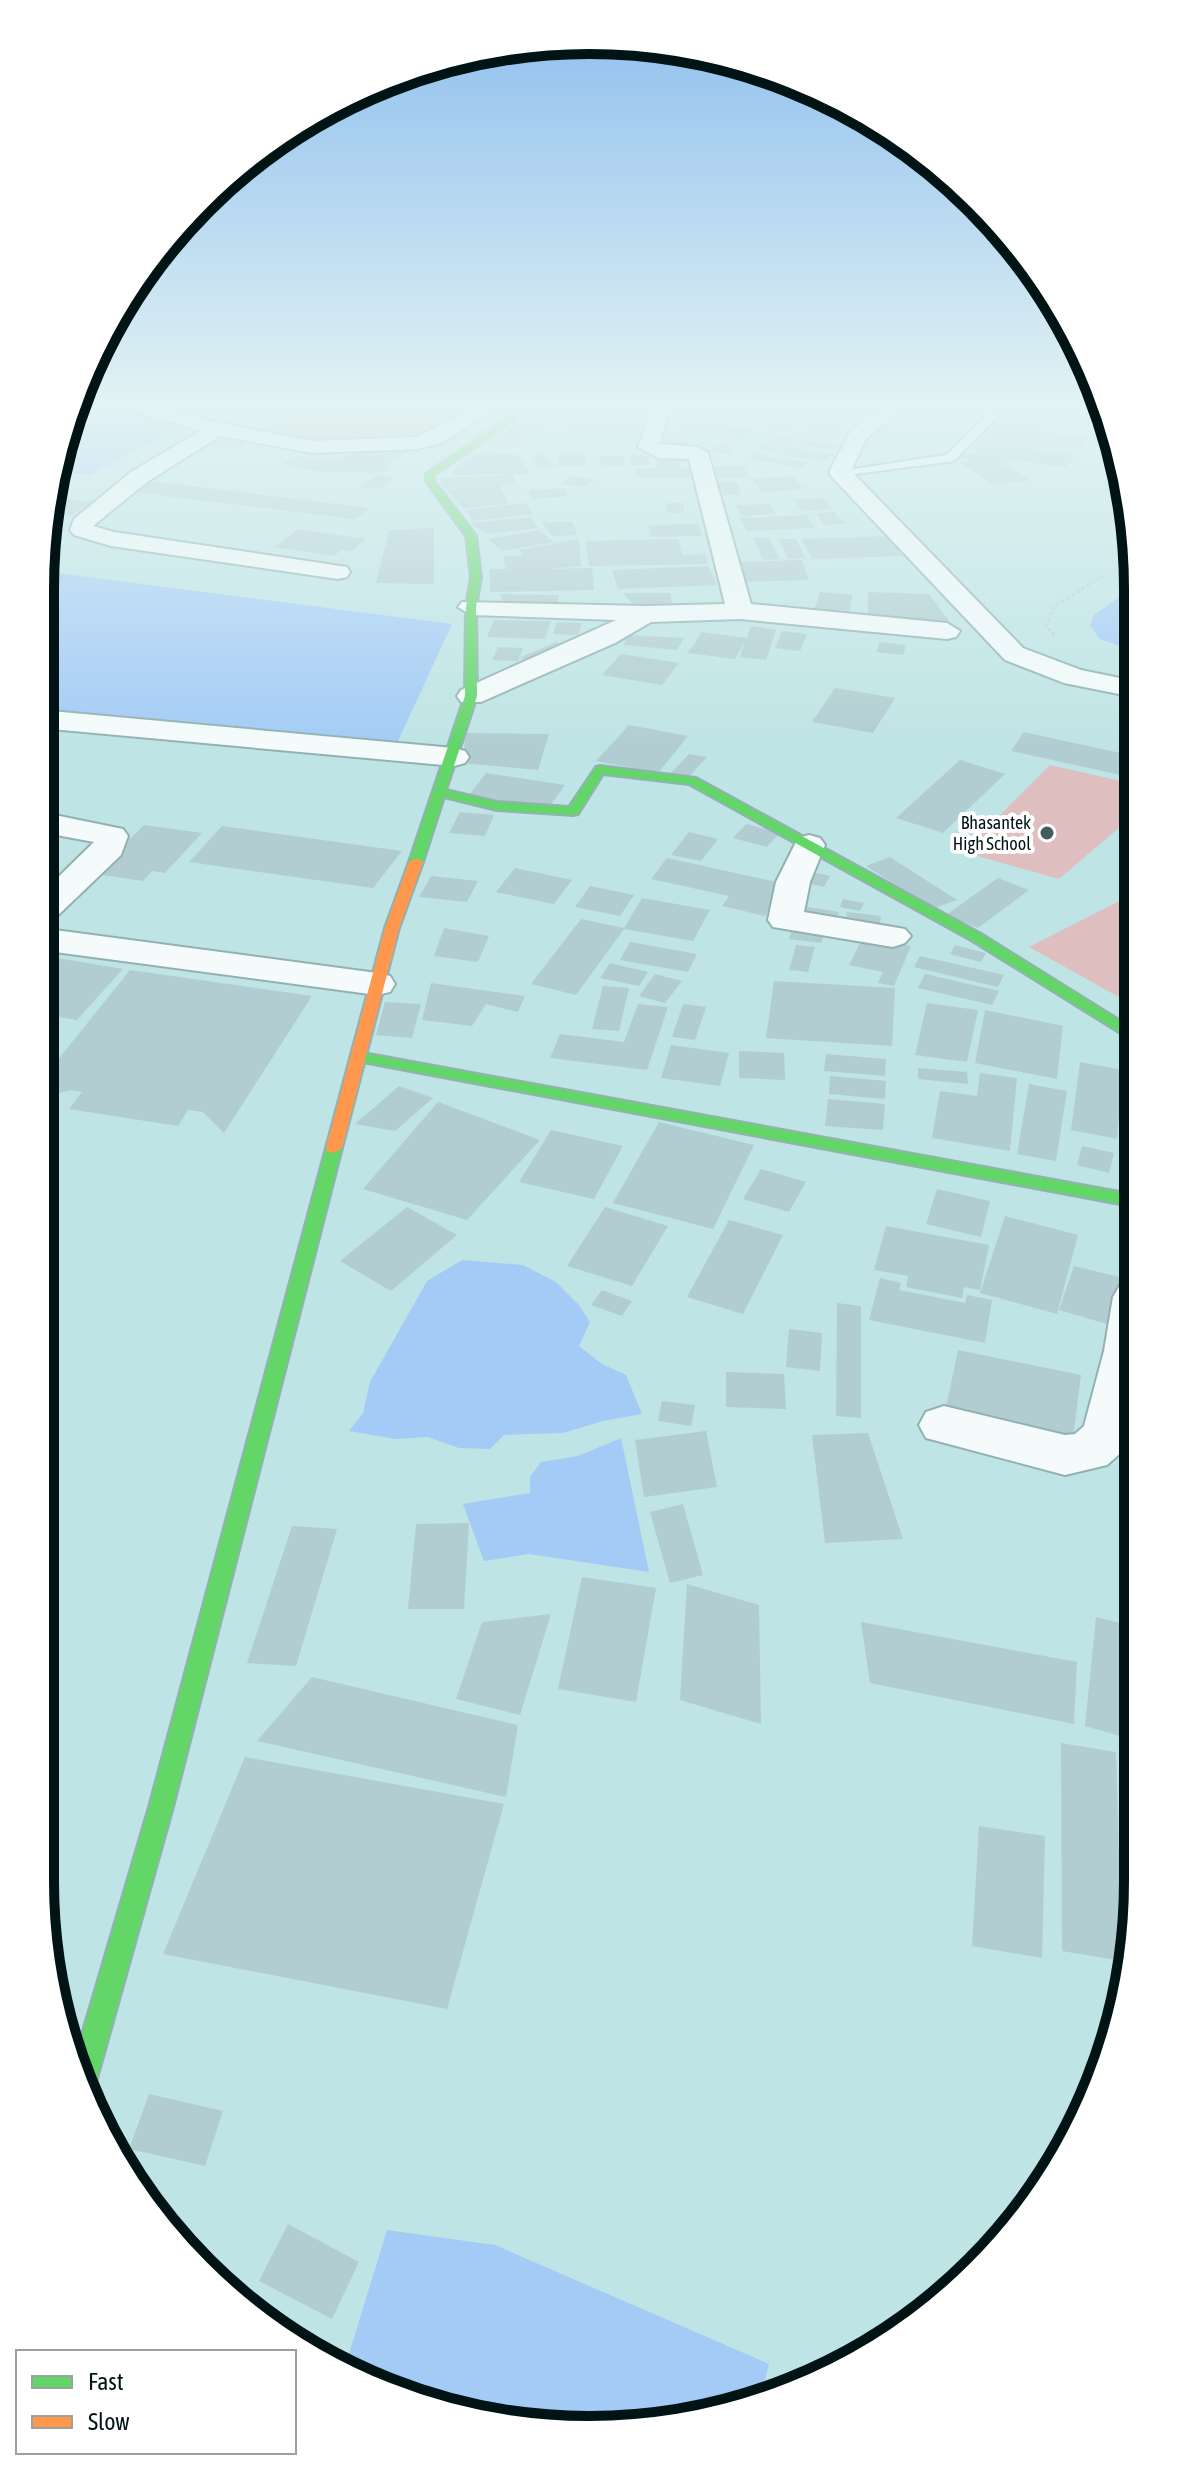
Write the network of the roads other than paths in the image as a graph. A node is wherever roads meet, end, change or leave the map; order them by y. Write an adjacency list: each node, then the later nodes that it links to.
1 (88, 518): 5 (street)
2 (458, 518): 6 (street)
3 (715, 518): 7 (street)
4 (886, 518): 10 (street)
5 (338, 572)
6 (471, 607): 8 (street); 11 (street)
7 (740, 611): 8 (street); 9 (street)
8 (646, 614): 11 (street)
9 (947, 631)
10 (1124, 687)
11 (471, 696): 13 (street)
12 (54, 720): 13 (street)
13 (454, 757): 14 (street)
14 (442, 793): 16 (street); 20 (street)
15 (54, 825): 17 (street)
16 (809, 845): 18 (street); 21 (street)
17 (54, 901)
18 (893, 936)
19 (54, 941): 20 (street)
20 (377, 984): 22 (street)
21 (1124, 1030)
22 (358, 1057): 23 (street); 26 (street)
23 (1124, 1199)
24 (1124, 1366): 25 (street)
25 (944, 1425)
26 (87, 2065)

